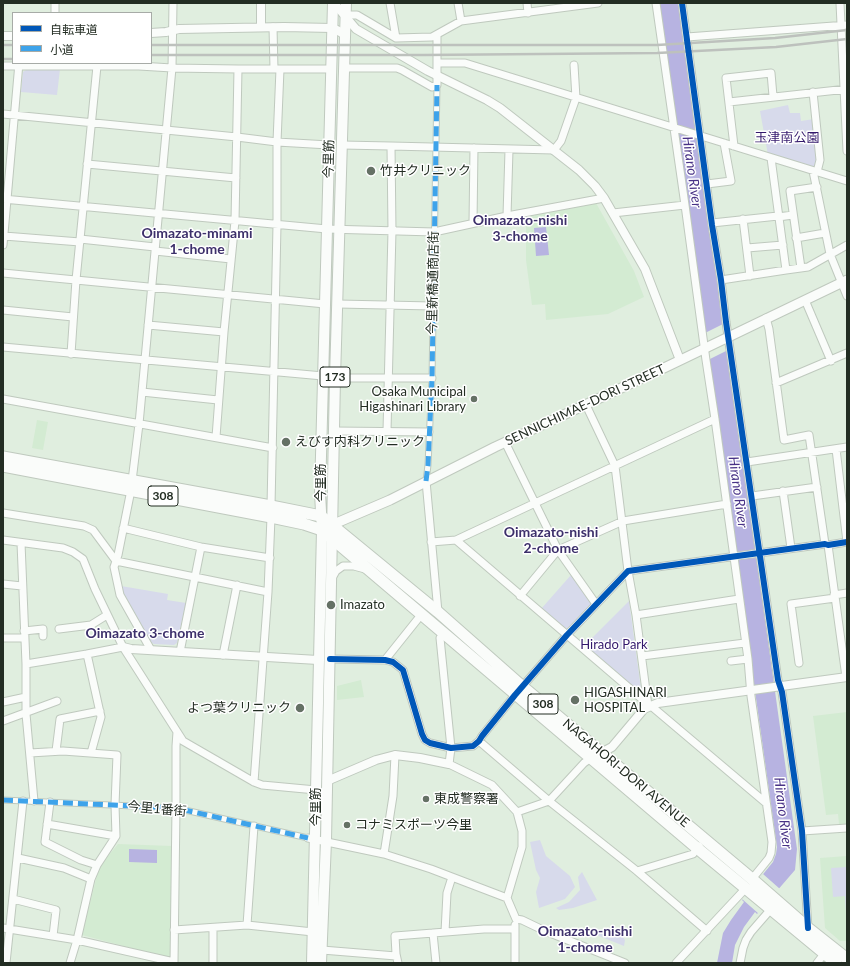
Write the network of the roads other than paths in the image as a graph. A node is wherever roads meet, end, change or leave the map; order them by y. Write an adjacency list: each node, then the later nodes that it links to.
1 (173, 3): 19 (street)
2 (261, 3): 16 (street)
3 (333, 3): 13 (street); 18 (main road, 今里筋 / 173)
4 (346, 3): 13 (main road, 今里筋 / 173)
5 (390, 3): 24 (street)
6 (458, 3): 14 (street)
7 (527, 3): 12 (street)
8 (596, 3): 12 (street)
9 (656, 3): 45 (street)
10 (682, 3): 23 (street)
11 (840, 3): 15 (street)
12 (528, 13): 14 (street)
13 (345, 15): 21 (main road, 今里筋 / 173); 24 (street); 35 (street)
14 (461, 21): 22 (street)
15 (844, 25): 23 (street); 37 (street)
16 (262, 27): 17 (street); 19 (street)
17 (273, 27): 18 (street); 33 (street)
18 (332, 28): 21 (street); 34 (main road, 今里筋 / 173)
19 (172, 30): 20 (street); 30 (street)
20 (152, 33)
21 (345, 35): 31 (main road, 今里筋 / 173)
22 (437, 35): 24 (street); 25 (street)
23 (687, 37): 48 (street)
24 (396, 38)
25 (437, 62): 35 (street); 40 (street)
26 (19, 65): 28 (street); 29 (street); 43 (street)
27 (574, 65): 40 (street)
28 (3, 66)
29 (97, 66): 30 (street); 44 (street)
30 (172, 68): 32 (street); 47 (street)
31 (344, 68): 36 (street); 53 (main road, 今里筋 / 173)
32 (238, 69): 33 (street); 49 (street)
33 (277, 69): 34 (street); 50 (street)
34 (331, 69): 52 (main road, 今里筋 / 173)
35 (437, 75): 36 (street); 59 (street)
36 (437, 85): 56 (street, 今里新橋通商店街)
37 (845, 89): 38 (street); 46 (street)
38 (813, 92): 39 (street); 65 (street)
39 (773, 96): 41 (street); 41 (street)
40 (576, 98): 45 (street); 59 (street)
41 (729, 102): 55 (street)
42 (3, 114): 43 (street)
43 (14, 115): 44 (street); 63 (street)
44 (90, 122): 47 (street); 64 (street)
45 (675, 129): 48 (street); 73 (street)
46 (846, 129): 60 (street)
47 (166, 130): 49 (street); 66 (street)
48 (699, 136): 51 (street); 69 (street)
49 (237, 137): 50 (street); 67 (street)
50 (277, 142): 52 (street); 84 (street)
51 (724, 143): 55 (street); 69 (street)
52 (329, 145): 85 (main road, 今里筋 / 173)
53 (342, 146): 54 (street); 86 (main road, 今里筋 / 173)
54 (391, 146): 56 (street); 87 (street)
55 (734, 146): 62 (street)
56 (436, 147): 57 (street); 88 (street, 今里新橋通商店街)
57 (474, 148): 58 (street); 82 (street)
58 (509, 150): 59 (street); 78 (street)
59 (554, 150): 71 (street)
60 (847, 151)
61 (3, 158): 63 (street)
62 (771, 158): 65 (street); 79 (street)
63 (11, 159): 72 (street)
64 (87, 164): 66 (street); 74 (street)
65 (815, 171): 68 (street); 70 (street)
66 (162, 172): 67 (street); 76 (street)
67 (236, 178): 81 (street)
68 (847, 181)
69 (707, 184): 83 (street)
70 (817, 187): 77 (street); 89 (street)
71 (604, 198): 75 (street); 78 (street)
72 (5, 199): 74 (street); 90 (street)
73 (685, 205): 75 (street); 123 (street)
74 (84, 206): 76 (street); 92 (street)
75 (613, 213): 126 (street)
76 (158, 214): 81 (street); 97 (street)
77 (793, 215): 79 (street); 91 (street)
78 (507, 216): 82 (street)
79 (778, 216): 80 (street); 94 (street)
80 (743, 219): 83 (street); 96 (street)
81 (235, 221): 84 (street); 99 (street)
82 (473, 223): 88 (street)
83 (712, 223): 105 (street)
84 (277, 225): 85 (street); 110 (street)
85 (327, 229): 86 (street); 112 (main road, 今里筋 / 173)
86 (340, 230): 87 (street); 113 (main road, 今里筋 / 173)
87 (392, 231): 88 (street); 114 (street)
88 (434, 232): 115 (street, 今里新橋通商店街)
89 (825, 233): 91 (street); 98 (street)
90 (4, 236): 92 (street); 93 (street)
91 (796, 238): 100 (street)
92 (80, 241): 97 (street); 104 (street)
93 (3, 245)
94 (783, 245): 96 (street); 101 (street)
95 (847, 245): 98 (street)
96 (747, 248): 103 (street)
97 (155, 249): 99 (street); 107 (street)
98 (830, 254): 100 (street); 106 (street)
99 (231, 259): 108 (street)
100 (801, 268): 101 (street)
101 (786, 270): 103 (street)
102 (3, 273): 104 (street)
103 (750, 276): 105 (street)
104 (76, 280): 107 (street); 117 (street)
105 (721, 280): 121 (street)
106 (845, 281): 109 (street); 111 (main road, SENNICHIMAE-DORI STREET)
107 (152, 288): 108 (street); 119 (street)
108 (228, 295): 110 (street); 120 (street)
109 (847, 296)
110 (275, 300): 112 (street); 130 (street)
111 (805, 300): 118 (main road, SENNICHIMAE-DORI STREET); 128 (street)
112 (325, 304): 131 (main road, 今里筋 / 173)
113 (338, 304): 114 (street); 132 (main road, 今里筋 / 173)
114 (390, 306): 115 (street); 133 (street)
115 (433, 306): 134 (street, 今里新橋通商店街)
116 (3, 310): 117 (street)
117 (73, 317): 124 (street)
118 (766, 318): 121 (main road, SENNICHIMAE-DORI STREET); 135 (street)
119 (148, 325): 120 (street); 127 (street)
120 (224, 332): 129 (street)
121 (728, 336): 123 (main road, SENNICHIMAE-DORI STREET); 152 (street)
122 (3, 347): 124 (street)
123 (706, 347): 126 (main road, SENNICHIMAE-DORI STREET); 140 (street)
124 (71, 354): 127 (street)
125 (847, 354): 128 (street)
126 (680, 360): 139 (main road, SENNICHIMAE-DORI STREET)
127 (144, 361): 129 (street); 136 (street)
128 (831, 361): 135 (street)
129 (221, 368): 130 (street); 138 (street)
130 (274, 372): 131 (street); 148 (street)
131 (323, 376): 165 (main road, 今里筋 / 173)
132 (335, 378): 133 (street); 142 (main road, 今里筋 / 173)
133 (389, 378): 134 (street); 143 (street)
134 (432, 378): 144 (street, 今里新橋通商店街)
135 (776, 383): 150 (street)
136 (142, 392): 138 (street); 141 (street)
137 (3, 399): 141 (street)
138 (218, 400): 145 (street)
139 (586, 405): 146 (main road, SENNICHIMAE-DORI STREET); 154 (street)
140 (716, 419): 154 (street); 162 (street)
141 (139, 424): 145 (street); 157 (street)
142 (334, 431): 143 (street); 167 (main road, 今里筋 / 173)
143 (387, 431): 144 (street)
144 (429, 432): 156 (street, 今里新橋通商店街)
145 (216, 437): 148 (street)
146 (505, 442): 156 (main road, SENNICHIMAE-DORI STREET); 161 (street)
147 (847, 447): 149 (street)
148 (273, 448): 163 (street)
149 (836, 449): 150 (street); 155 (street)
150 (812, 452): 152 (street); 158 (street)
151 (3, 457): 157 (highway, 308)
152 (747, 462): 160 (street)
153 (3, 466): 157 (highway, 308)
154 (615, 466): 161 (street); 166 (street)
155 (843, 480): 174 (street)
156 (426, 481): 167 (main road, SENNICHIMAE-DORI STREET); 173 (street)
157 (132, 486): 163 (highway, 308); 168 (street)
158 (817, 487): 159 (street); 176 (street)
159 (783, 491): 160 (street); 178 (street)
160 (752, 496): 180 (street)
161 (535, 503): 172 (street); 179 (street)
162 (727, 504): 166 (street); 181 (street)
163 (271, 512): 165 (highway, 308); 169 (highway, 308); 182 (street)
164 (3, 513): 183 (street)
165 (321, 516): 167 (highway, 308); 169 (main road, 今里筋 / 173)
166 (623, 521): 179 (street); 185 (street)
167 (332, 524): 169 (main road, SENNICHIMAE-DORI STREET); 170 (main road, 今里筋); 197 (highway, NAGAHORI-DORI AVENUE / 308)
168 (123, 528): 177 (street); 183 (street)
169 (322, 530): 170 (highway, NAGAHORI-DORI AVENUE / 308); 217 (main road, 今里筋)
170 (332, 538): 184 (highway, NAGAHORI-DORI AVENUE / 308); 187 (main road, 今里筋)
171 (3, 540): 175 (street)
172 (456, 540): 173 (street); 193 (street)
173 (431, 542): 197 (street)
174 (847, 542): 176 (street)
175 (21, 543): 190 (street); 198 (street)
176 (826, 544): 178 (street); 194 (street)
177 (201, 546): 182 (street); 186 (street)
178 (792, 548): 180 (street)
179 (558, 550): 193 (street); 196 (street)
180 (758, 553): 181 (street); 223 (street)
181 (735, 556): 185 (street); 195 (street)
182 (270, 558): 191 (street)
183 (116, 562): 186 (street); 209 (street)
184 (369, 571): 187 (street); 199 (highway, NAGAHORI-DORI AVENUE / 308)
185 (628, 571): 196 (street); 200 (street)
186 (195, 577): 189 (street); 210 (street)
187 (331, 580): 215 (main road, 今里筋)
188 (3, 584): 190 (street)
189 (237, 585): 191 (street); 212 (street)
190 (22, 586): 202 (street)
191 (268, 592): 214 (street)
192 (847, 593): 194 (street)
193 (520, 596): 205 (street)
194 (834, 596): 220 (street); 222 (street)
195 (739, 599): 200 (street); 207 (street)
196 (596, 604): 205 (street)
197 (438, 612): 225 (highway, NAGAHORI-DORI AVENUE / 308)
198 (107, 615): 201 (street); 208 (street)
199 (422, 616): 203 (highway, NAGAHORI-DORI AVENUE / 308); 218 (street)
200 (636, 616): 213 (street)
201 (59, 628)
202 (25, 634): 204 (street); 206 (street); 221 (street)
203 (444, 634): 225 (highway, NAGAHORI-DORI AVENUE / 308); 235 (street)
204 (43, 636)
205 (567, 636): 225 (street); 229 (street)
206 (3, 638)
207 (745, 643): 213 (street); 216 (street)
208 (123, 647): 209 (street); 211 (street); 233 (street)
209 (151, 650): 210 (street)
210 (180, 652): 212 (street)
211 (87, 654): 221 (street); 230 (street)
212 (223, 654): 214 (street)
213 (642, 656): 229 (street)
214 (263, 657): 217 (street); 243 (street)
215 (330, 659): 218 (street); 242 (main road, 今里筋)
216 (748, 659): 219 (street); 224 (street)
217 (318, 660): 244 (main road, 今里筋)
218 (385, 660): 235 (street)
219 (731, 661)
220 (799, 663)
221 (26, 664): 226 (street)
222 (846, 677): 223 (street)
223 (778, 686): 224 (street); 257 (street)
224 (753, 690): 229 (street); 250 (street)
225 (519, 691): 234 (street); 240 (highway, NAGAHORI-DORI AVENUE / 308)
226 (26, 697): 228 (street); 231 (street)
227 (57, 701): 231 (street)
228 (3, 702)
229 (649, 705): 240 (street); 250 (street)
230 (100, 711): 236 (street); 238 (street)
231 (26, 713): 232 (street); 237 (street)
232 (3, 720)
233 (177, 732): 243 (street); 252 (street)
234 (479, 741): 235 (street); 248 (street)
235 (451, 748): 241 (street)
236 (56, 751): 237 (street); 238 (street)
237 (30, 753): 247 (street)
238 (91, 753): 251 (street)
239 (395, 755): 241 (street); 242 (street); 263 (street)
240 (596, 755): 248 (street); 260 (highway, NAGAHORI-DORI AVENUE / 308); 262 (highway, NAGAHORI-DORI AVENUE / 308)
241 (449, 764): 253 (street)
242 (327, 781): 261 (main road, 今里筋)
243 (254, 782): 244 (street)
244 (316, 790): 259 (main road, 今里筋)
245 (3, 800): 246 (street, 今里1番街)
246 (23, 801): 247 (street, 今里1番街); 264 (street)
247 (34, 801): 249 (street, 今里1番街)
248 (550, 801): 253 (street); 266 (street)
249 (50, 802): 251 (street, 今里1番街); 254 (street)
250 (766, 803): 269 (street)
251 (115, 805): 252 (street, 今里1番街); 258 (street)
252 (176, 808): 255 (street, 今里1番街); 279 (street)
253 (517, 812): 270 (street)
254 (47, 824): 258 (street); 265 (street)
255 (254, 826): 259 (street, 今里1番街); 274 (street)
256 (847, 828): 257 (street)
257 (802, 832): 276 (street)
258 (116, 836): 265 (street)
259 (312, 838): 261 (street); 281 (main road, 今里筋)
260 (705, 840): 262 (street); 269 (highway, NAGAHORI-DORI AVENUE / 308)
261 (326, 841): 263 (street); 286 (main road, 今里筋)
262 (697, 848): 266 (street); 269 (highway, NAGAHORI-DORI AVENUE / 308)
263 (384, 854): 267 (street)
264 (18, 858): 268 (street); 271 (street)
265 (97, 865): 268 (street)
266 (637, 871): 280 (street)
267 (452, 877): 270 (street); 282 (street)
268 (91, 879): 285 (street)
269 (751, 885): 272 (highway, NAGAHORI-DORI AVENUE / 308); 280 (street)
270 (507, 898): 273 (street)
271 (13, 899): 277 (street); 284 (street)
272 (770, 904): 276 (highway, NAGAHORI-DORI AVENUE / 308); 287 (highway, NAGAHORI-DORI AVENUE / 308); 302 (street)
273 (519, 920): 278 (street); 300 (street)
274 (247, 926): 275 (street); 281 (street)
275 (213, 928): 279 (street); 295 (street)
276 (808, 928): 289 (highway, NAGAHORI-DORI AVENUE / 308)
277 (6, 929): 284 (street); 291 (street)
278 (514, 929): 282 (street); 299 (street)
279 (174, 930): 294 (street)
280 (707, 931): 301 (street)
281 (313, 932): 296 (main road, 今里筋)
282 (445, 932): 283 (street)
283 (433, 933): 290 (street); 298 (street)
284 (53, 936): 285 (street)
285 (77, 940): 288 (street); 292 (street)
286 (322, 950): 290 (street); 297 (main road, 今里筋)
287 (824, 954): 289 (highway, NAGAHORI-DORI AVENUE / 308); 303 (street)
288 (147, 955): 293 (street); 294 (street)
289 (843, 957)
290 (397, 960)
291 (6, 963)
292 (70, 963)
293 (147, 963)
294 (174, 963)
295 (213, 963)
296 (312, 963)
297 (321, 963)
298 (436, 963)
299 (515, 963)
300 (625, 963)
301 (676, 963)
302 (740, 963)
303 (817, 963)

